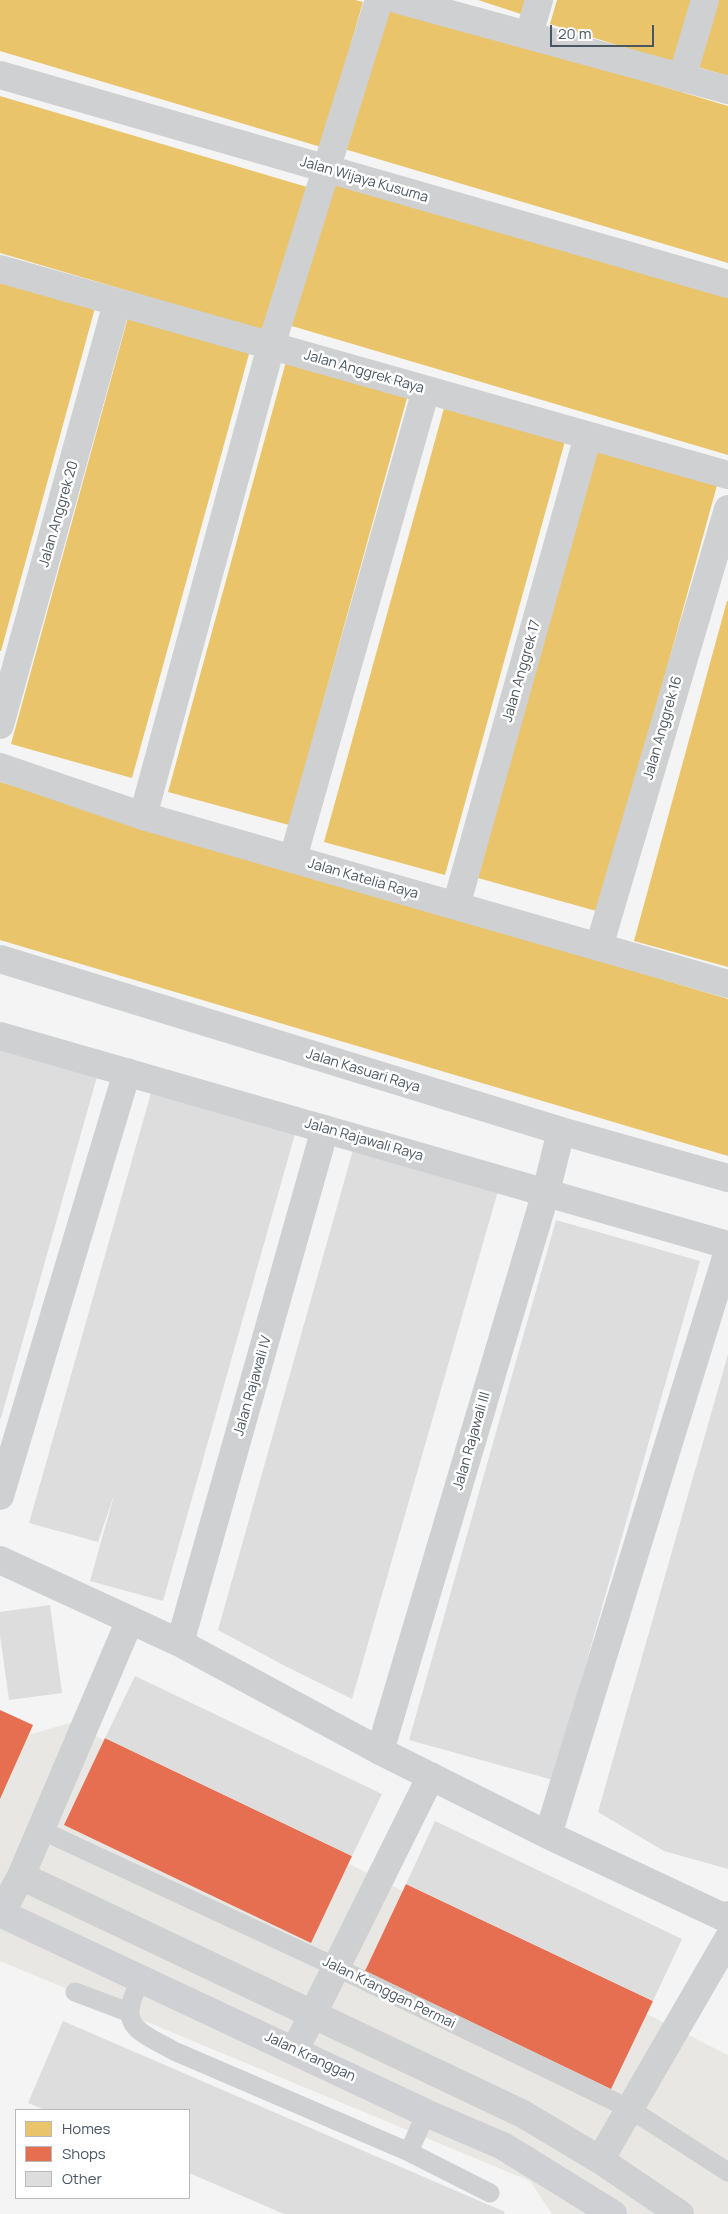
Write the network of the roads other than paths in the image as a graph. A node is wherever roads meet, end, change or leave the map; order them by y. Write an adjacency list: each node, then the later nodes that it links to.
1 (379, 0): 9 (street)
2 (399, 0): 5 (street)
3 (539, 0): 5 (street)
4 (706, 0): 7 (street)
5 (529, 36): 7 (street)
6 (0, 75): 9 (street, Jalan Wijaya Kusuma)
7 (682, 78): 8 (street)
8 (728, 90)
9 (327, 169): 11 (street, Jalan Wijaya Kusuma); 13 (street)
10 (0, 269): 12 (street, Jalan Anggrek Raya)
11 (728, 284)
12 (117, 303): 13 (street, Jalan Anggrek Raya); 18 (street, Jalan Anggrek 20)
13 (271, 346): 14 (street, Jalan Anggrek Raya); 20 (street)
14 (426, 390): 15 (street, Jalan Anggrek Raya); 21 (street)
15 (588, 436): 16 (street, Jalan Anggrek Raya); 22 (street, Jalan Anggrek 17)
16 (728, 475)
17 (728, 510): 23 (street, Jalan Anggrek 16)
18 (0, 725)
19 (0, 767): 20 (street, Jalan Katelia Raya)
20 (143, 816): 21 (street, Jalan Katelia Raya)
21 (293, 858): 22 (street, Jalan Katelia Raya)
22 (456, 906): 23 (street, Jalan Katelia Raya)
23 (599, 947): 25 (street, Jalan Katelia Raya)
24 (0, 959): 29 (street, Jalan Kasuari Raya)
25 (728, 984)
26 (0, 1036): 27 (street, Jalan Rajawali Raya)
27 (127, 1072): 28 (street, Jalan Rajawali Raya); 34 (street)
28 (325, 1129): 31 (street, Jalan Rajawali Raya); 37 (street, Jalan Rajawali IV)
29 (561, 1131): 30 (street, Jalan Kasuari Raya); 31 (street, Jalan Rajawali III)
30 (728, 1178)
31 (546, 1192): 32 (street, Jalan Rajawali Raya); 38 (street, Jalan Rajawali III)
32 (728, 1245)
33 (728, 1251): 41 (street)
34 (0, 1496)
35 (0, 1560): 36 (street)
36 (130, 1620): 37 (street); 40 (street)
37 (180, 1643): 38 (street)
38 (380, 1750): 39 (street)
39 (431, 1776): 41 (street); 46 (street)
40 (41, 1830): 42 (street); 46 (lane, Jalan Kranggan Permai)
41 (548, 1836): 44 (street)
42 (21, 1876): 43 (street); 50 (street)
43 (1, 1913): 47 (main road, Jalan Kranggan)
44 (728, 1915)
45 (728, 1939): 52 (street)
46 (336, 1967): 50 (street); 52 (lane, Jalan Kranggan Permai)
47 (142, 1978): 49 (lane); 51 (main road, Jalan Kranggan)
48 (75, 1992): 49 (lane)
49 (128, 2012): 54 (lane)
50 (314, 2016): 51 (street); 55 (street)
51 (295, 2050): 53 (main road, Jalan Kranggan)
52 (630, 2109): 55 (street); 56 (lane, Jalan Kranggan Permai)
53 (426, 2113): 54 (lane); 58 (main road, Jalan Kranggan)
54 (410, 2152): 57 (lane)
55 (600, 2160): 59 (street)
56 (728, 2172)
57 (490, 2192)
58 (613, 2214)
59 (680, 2214)

